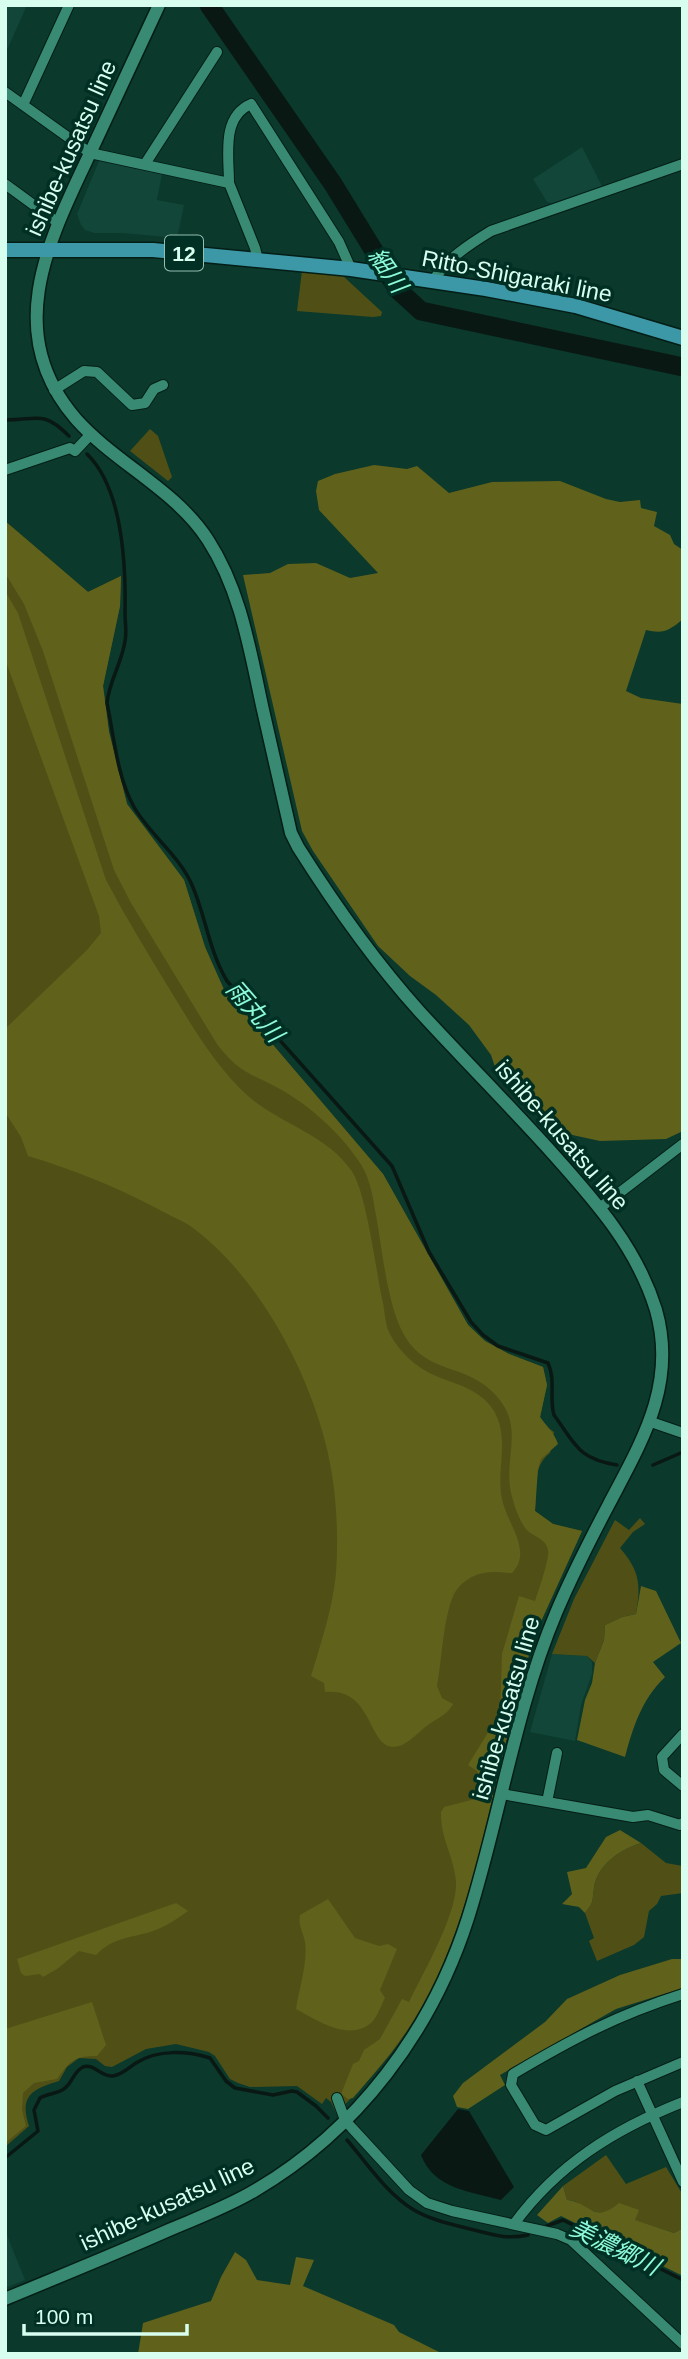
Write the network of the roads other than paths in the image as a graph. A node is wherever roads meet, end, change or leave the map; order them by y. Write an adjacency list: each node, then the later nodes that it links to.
1 (69, 5): 5 (street)
2 (159, 5): 6 (main road, ishibe-kusatsu line)
3 (217, 52): 7 (street)
4 (5, 92): 5 (street)
5 (23, 105): 6 (street)
6 (90, 153): 7 (street); 11 (main road, ishibe-kusatsu line)
7 (145, 164): 9 (street)
8 (683, 164): 16 (street)
9 (229, 183): 14 (street); 15 (street)
10 (5, 184): 11 (street)
11 (57, 222): 13 (main road, ishibe-kusatsu line)
12 (5, 250): 13 (main road, Ritto-Shigaraki line / 12)
13 (48, 250): 14 (main road, Ritto-Shigaraki line / 12); 19 (main road, ishibe-kusatsu line)
14 (258, 260): 15 (main road, Ritto-Shigaraki line / 12)
15 (356, 270): 16 (main road, Ritto-Shigaraki line / 12)
16 (426, 280): 17 (main road, Ritto-Shigaraki line / 12)
17 (683, 338)
18 (163, 385): 19 (street)
19 (54, 390): 20 (main road, ishibe-kusatsu line)
20 (91, 434): 21 (street); 23 (main road, ishibe-kusatsu line)
21 (5, 470)
22 (683, 1144): 23 (street)
23 (601, 1207): 24 (main road, ishibe-kusatsu line)
24 (651, 1422): 25 (street); 29 (main road, ishibe-kusatsu line)
25 (683, 1433)
26 (683, 1734): 28 (street)
27 (556, 1753): 30 (street)
28 (683, 1786)
29 (502, 1794): 30 (street); 38 (main road, ishibe-kusatsu line)
30 (547, 1802): 31 (street)
31 (683, 1823)
32 (683, 1994): 34 (street)
33 (683, 2062): 34 (street)
34 (637, 2081): 37 (street)
35 (337, 2098): 38 (street)
36 (683, 2102): 37 (street)
37 (653, 2114): 40 (street); 42 (street)
38 (345, 2120): 42 (street); 43 (main road, ishibe-kusatsu line)
39 (683, 2151): 40 (street)
40 (671, 2155): 41 (street)
41 (683, 2182)
42 (514, 2224): 44 (street)
43 (5, 2299)
44 (683, 2344)

